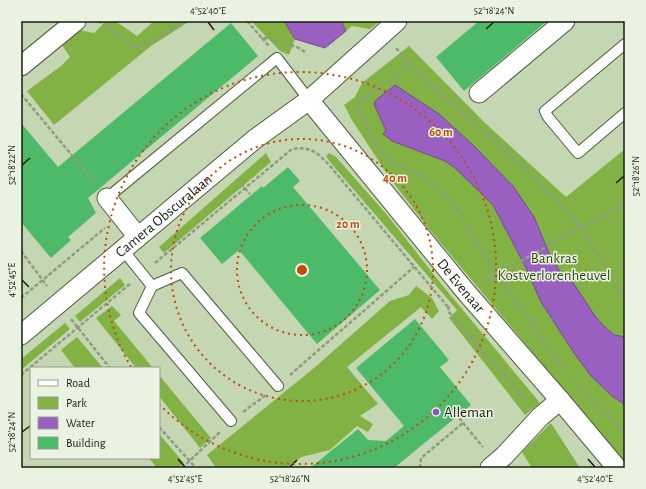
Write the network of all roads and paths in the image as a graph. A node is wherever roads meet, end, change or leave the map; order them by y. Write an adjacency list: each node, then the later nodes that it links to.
1 (76, 21): 10 (street)
2 (98, 21): 3 (path)
3 (184, 21)
4 (247, 21): 8 (path)
5 (565, 21): 11 (street)
6 (390, 27): 9 (path); 13 (street, Camera Obscuralaan)
7 (625, 44): 14 (lane)
8 (305, 52)
9 (410, 64): 18 (path); 33 (path)
10 (21, 66)
11 (479, 93)
12 (21, 94): 15 (path)
13 (308, 100): 15 (lane); 19 (street, Camera Obscuralaan); 21 (street, De Evenaar)
14 (625, 113)
15 (107, 198): 17 (street)
16 (625, 205): 18 (path)
17 (121, 215): 19 (street); 26 (path)
18 (581, 227): 22 (path); 27 (path)
19 (138, 237): 20 (street, Camera Obscuralaan)
20 (123, 250): 24 (lane); 29 (street, Camera Obscuralaan)
21 (434, 251): 23 (path); 36 (street, De Evenaar)
22 (516, 263)
23 (414, 266): 24 (path); 28 (path); 35 (path)
24 (142, 274): 25 (lane); 31 (path)
25 (152, 286): 35 (lane); 38 (lane)
26 (21, 298)
27 (625, 298)
28 (448, 307)
29 (21, 335)
30 (30, 367): 32 (path)
31 (31, 367)
32 (21, 375)
33 (567, 375)
34 (572, 380): 41 (path)
35 (278, 386): 38 (path)
36 (560, 400): 43 (street); 47 (street, De Evenaar)
37 (459, 418): 39 (path)
38 (231, 421): 42 (path)
39 (463, 423): 43 (path); 46 (path)
40 (160, 428): 42 (path)
41 (625, 432)
42 (190, 461): 44 (path); 45 (path)
43 (493, 466)
44 (182, 468)
45 (196, 468)
46 (420, 468)
47 (617, 468)

